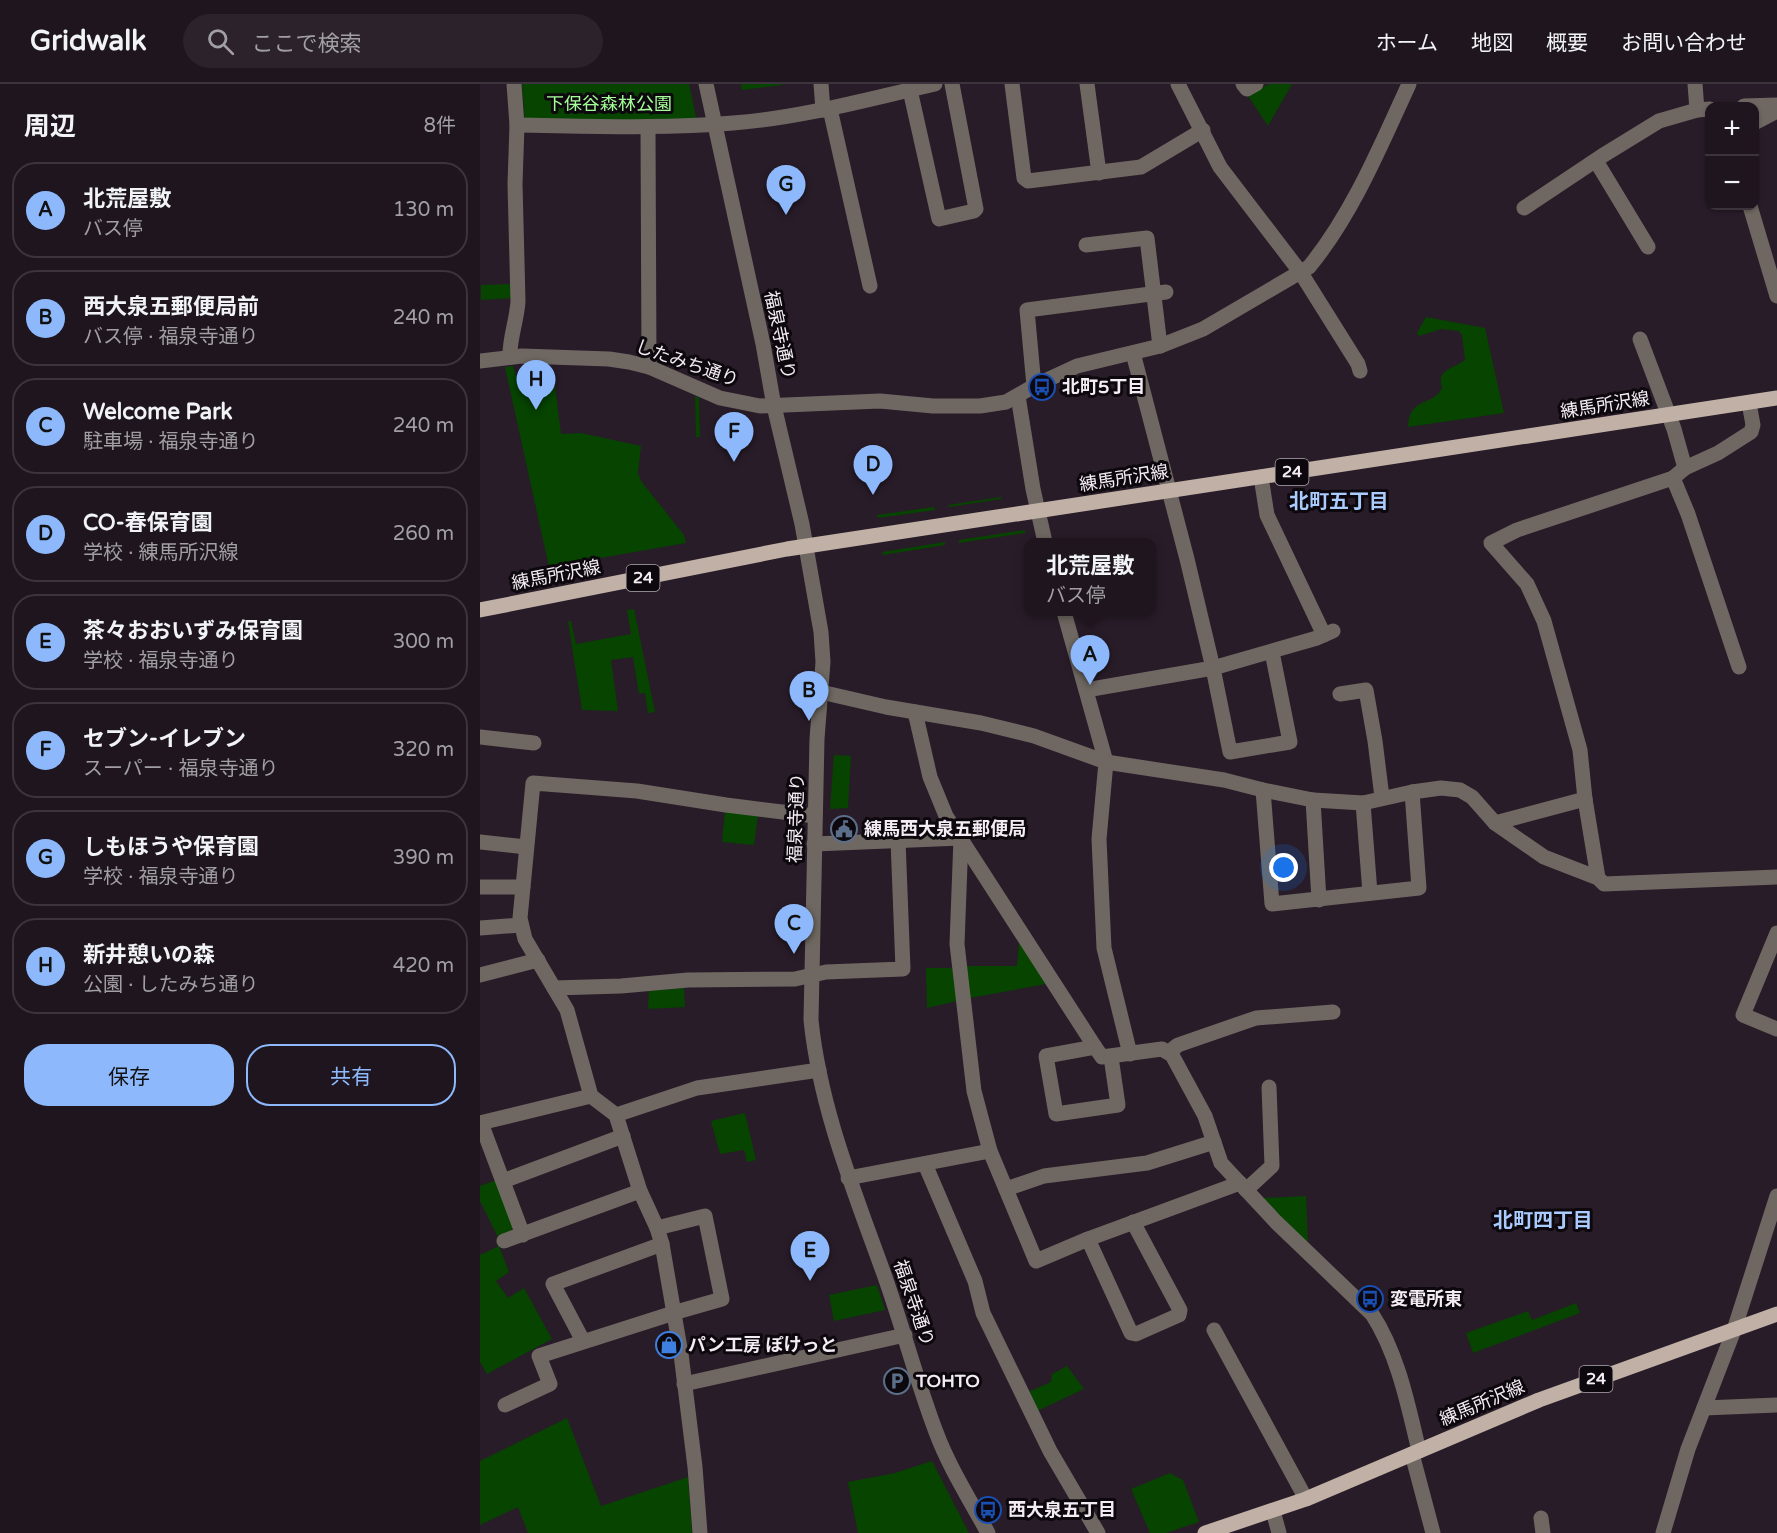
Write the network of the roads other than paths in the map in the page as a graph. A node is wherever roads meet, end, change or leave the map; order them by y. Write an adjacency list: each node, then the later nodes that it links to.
1 (514, 84): 22 (street)
2 (706, 84): 21 (street, 福泉寺通り)
3 (820, 84): 17 (street)
4 (935, 84): 14 (street)
5 (952, 84): 14 (street)
6 (1012, 84): 26 (street)
7 (1087, 84): 26 (street)
8 (1178, 84): 24 (street)
9 (1243, 84): 10 (street)
10 (1256, 84)
11 (1409, 84): 31 (street, したみち通り)
12 (1695, 84): 18 (street)
13 (889, 89): 14 (street); 17 (street)
14 (910, 90)
15 (1777, 105): 16 (street)
16 (1759, 106)
17 (827, 109): 21 (street); 32 (street)
18 (1703, 110): 25 (street)
19 (1777, 111): 20 (street)
20 (1759, 121)
21 (715, 124): 23 (street); 46 (street, 福泉寺通り)
22 (517, 125): 23 (street); 38 (street)
23 (648, 127): 40 (street)
24 (1203, 130): 26 (street); 31 (street)
25 (1596, 161): 27 (street); 30 (street)
26 (1099, 173)
27 (1524, 208)
28 (1751, 210): 34 (street)
29 (1086, 245): 33 (street)
30 (1648, 247)
31 (1301, 273): 36 (street, したみち通り); 41 (street)
32 (870, 286)
33 (1160, 292): 36 (street); 42 (street)
34 (1777, 296)
35 (1640, 339): 47 (street)
36 (1160, 346): 37 (street, したみち通り)
37 (1133, 353): 42 (street, したみち通り); 50 (street)
38 (510, 357): 39 (street, したみち通り); 40 (street, したみち通り)
39 (480, 361)
40 (650, 367): 46 (street, したみち通り)
41 (1360, 371)
42 (1034, 386): 43 (street, したみち通り)
43 (1018, 396): 46 (street, したみち通り); 51 (street)
44 (1777, 399): 45 (main road, 練馬所沢線 / 24)
45 (1749, 403): 47 (main road, 練馬所沢線 / 24); 48 (street)
46 (774, 406): 53 (street, 福泉寺通り)
47 (1668, 415): 48 (street); 49 (main road, 練馬所沢線 / 24)
48 (1679, 472): 57 (street); 69 (street)
49 (1261, 477): 50 (main road, 練馬所沢線 / 24); 56 (street)
50 (1169, 491): 51 (main road, 練馬所沢線 / 24); 58 (street)
51 (1038, 511): 52 (street); 53 (main road, 練馬所沢線 / 24)
52 (1044, 538)
53 (806, 546): 54 (main road, 練馬所沢線 / 24); 60 (street, 福泉寺通り)
54 (480, 610)
55 (1066, 616): 59 (street)
56 (1272, 652): 58 (street); 58 (street)
57 (1738, 667)
58 (1213, 668): 59 (street)
59 (1086, 690): 65 (street)
60 (821, 692): 62 (street); 72 (street, 福泉寺通り)
61 (1340, 694): 68 (street)
62 (915, 712): 65 (street); 74 (street)
63 (480, 737): 64 (street)
64 (534, 743)
65 (1106, 762): 66 (street); 96 (street)
66 (1263, 790): 70 (street); 84 (street)
67 (1412, 792): 68 (street); 73 (street); 83 (street)
68 (1382, 798): 71 (street)
69 (1585, 799): 73 (street); 80 (street)
70 (1313, 800): 71 (street); 84 (street)
71 (1363, 803): 83 (street)
72 (815, 816): 77 (street, 福泉寺通り); 78 (street)
73 (1495, 823): 80 (street)
74 (961, 838): 75 (street); 94 (street); 105 (street)
75 (898, 840): 77 (street); 90 (street)
76 (480, 842): 78 (street)
77 (814, 844): 90 (street, 福泉寺通り)
78 (526, 847): 82 (street)
79 (1777, 877): 80 (street)
80 (1598, 878)
81 (480, 887): 82 (street)
82 (523, 887): 85 (street)
83 (1370, 893): 84 (street)
84 (1319, 900)
85 (521, 925): 86 (street); 88 (street)
86 (480, 928)
87 (1777, 933): 93 (street)
88 (538, 960): 89 (street); 91 (street)
89 (480, 975)
90 (812, 976): 91 (street); 98 (street, 福泉寺通り)
91 (554, 988): 100 (street)
92 (1333, 1012): 95 (street)
93 (1777, 1029)
94 (1095, 1047): 97 (street); 97 (street)
95 (1169, 1052): 96 (street); 104 (street)
96 (1130, 1054): 97 (street)
97 (1111, 1057)
98 (819, 1071): 101 (street); 107 (street, 福泉寺通り)
99 (1269, 1086): 109 (street)
100 (591, 1096): 101 (street); 102 (street)
101 (616, 1115): 103 (street)
102 (481, 1123): 108 (street)
103 (622, 1137): 108 (street); 111 (street)
104 (1214, 1142): 109 (street); 110 (street)
105 (990, 1151): 106 (street); 110 (street)
106 (925, 1164): 107 (street); 136 (street)
107 (848, 1178): 125 (street, 福泉寺通り)
108 (503, 1181): 115 (street)
109 (1243, 1187): 113 (street); 131 (street)
110 (1006, 1189): 116 (street)
111 (640, 1191): 114 (street); 115 (street)
112 (1777, 1196): 120 (street)
113 (1133, 1222): 116 (street); 116 (street)
114 (657, 1228): 118 (street); 121 (street)
115 (523, 1235): 117 (street)
116 (1088, 1239)
117 (504, 1241)
118 (662, 1244): 121 (street); 126 (street)
119 (1777, 1244): 120 (street)
120 (1760, 1250): 124 (street)
121 (673, 1313): 126 (street); 127 (street)
122 (1777, 1314): 124 (main road, 練馬所沢線 / 24)
123 (1214, 1330): 132 (street)
124 (1734, 1330): 130 (street); 131 (main road, 練馬所沢線 / 24)
125 (905, 1335): 127 (street); 135 (street, 福泉寺通り)
126 (583, 1341): 128 (street)
127 (684, 1384): 134 (street)
128 (505, 1404)
129 (1777, 1405): 130 (street)
130 (1704, 1408): 140 (street)
131 (1416, 1453): 132 (main road, 練馬所沢線 / 24); 139 (street)
132 (1305, 1499): 133 (main road, 練馬所沢線 / 24)
133 (1273, 1511): 137 (main road, 練馬所沢線 / 24); 138 (street)
134 (700, 1533)
135 (988, 1533)
136 (1098, 1533)
137 (1205, 1533)
138 (1279, 1533)
139 (1433, 1533)
140 (1663, 1533)

